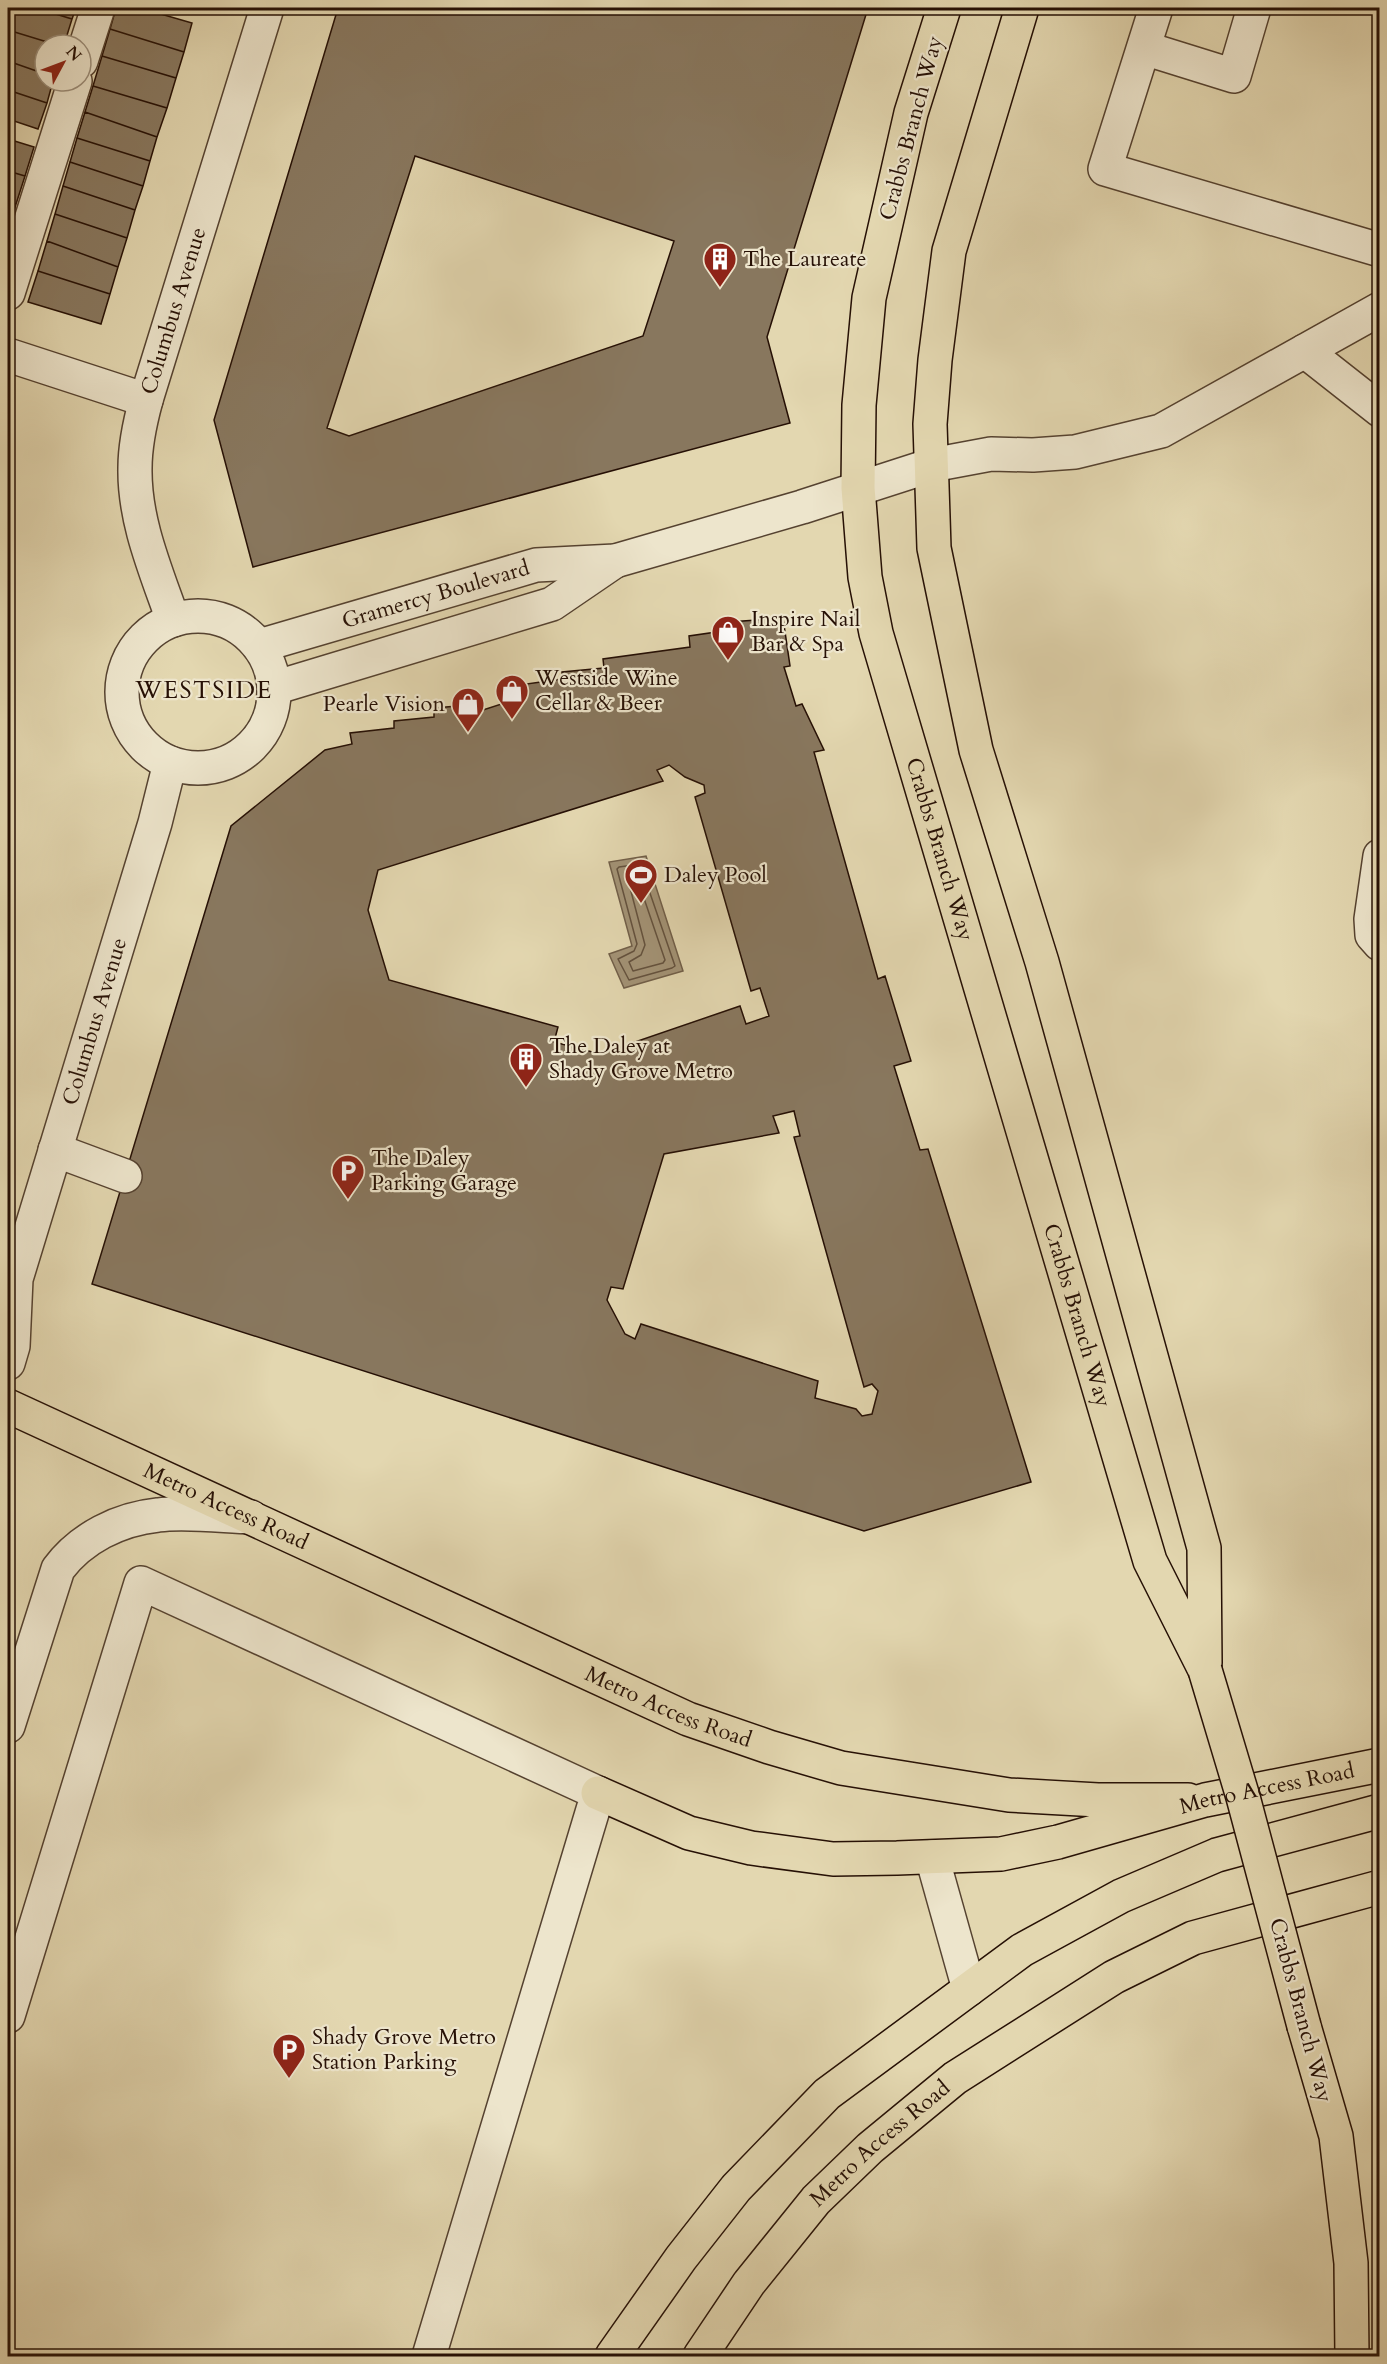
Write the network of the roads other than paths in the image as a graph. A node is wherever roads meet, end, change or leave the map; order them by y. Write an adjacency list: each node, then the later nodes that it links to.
1 (98, 8): 7 (street)
2 (267, 8): 15 (street, Columbus Avenue)
3 (944, 8): 18 (main road, Crabbs Branch Way)
4 (1022, 8): 17 (main road, Crabbs Branch Way)
5 (1156, 8): 8 (street)
6 (1254, 8): 8 (street)
7 (90, 33)
8 (1144, 48): 10 (street)
9 (71, 93): 11 (street)
10 (1380, 250)
11 (8, 293)
12 (1380, 309): 13 (street, Gramercy Boulevard)
13 (1305, 351): 16 (street); 17 (street, Gramercy Boulevard)
14 (8, 356): 15 (street)
15 (146, 400): 20 (street, Columbus Avenue)
16 (1380, 410)
17 (932, 465): 18 (street, Gramercy Boulevard); 32 (main road, Crabbs Branch Way)
18 (858, 488): 19 (street, Gramercy Boulevard); 32 (main road, Crabbs Branch Way)
19 (615, 561): 21 (street, Gramercy Boulevard); 22 (street, Gramercy Boulevard)
20 (173, 620): 21 (street); 23 (street)
21 (259, 646): 22 (street)
22 (274, 688): 23 (street)
23 (170, 763): 26 (street, Columbus Avenue)
24 (1380, 856): 25 (street)
25 (1380, 944)
26 (55, 1150): 27 (street); 28 (street, Columbus Avenue)
27 (125, 1176)
28 (12, 1283): 29 (street, Columbus Avenue)
29 (8, 1363)
30 (8, 1406): 31 (main road, Metro Access Road)
31 (251, 1517): 33 (street); 36 (main road, Metro Access Road)
32 (1205, 1670): 45 (main road, Crabbs Branch Way, bridge)
33 (8, 1726)
34 (1380, 1765): 36 (main road, Metro Access Road)
35 (597, 1792): 38 (main road); 41 (street); 42 (street)
36 (1204, 1800): 38 (main road)
37 (1380, 1811): 40 (main road)
38 (932, 1857): 40 (street)
39 (1380, 1887): 44 (main road, Metro Access Road)
40 (969, 1989): 43 (main road)
41 (8, 2016)
42 (429, 2356)
43 (612, 2356)
44 (700, 2356)
45 (1352, 2356)

